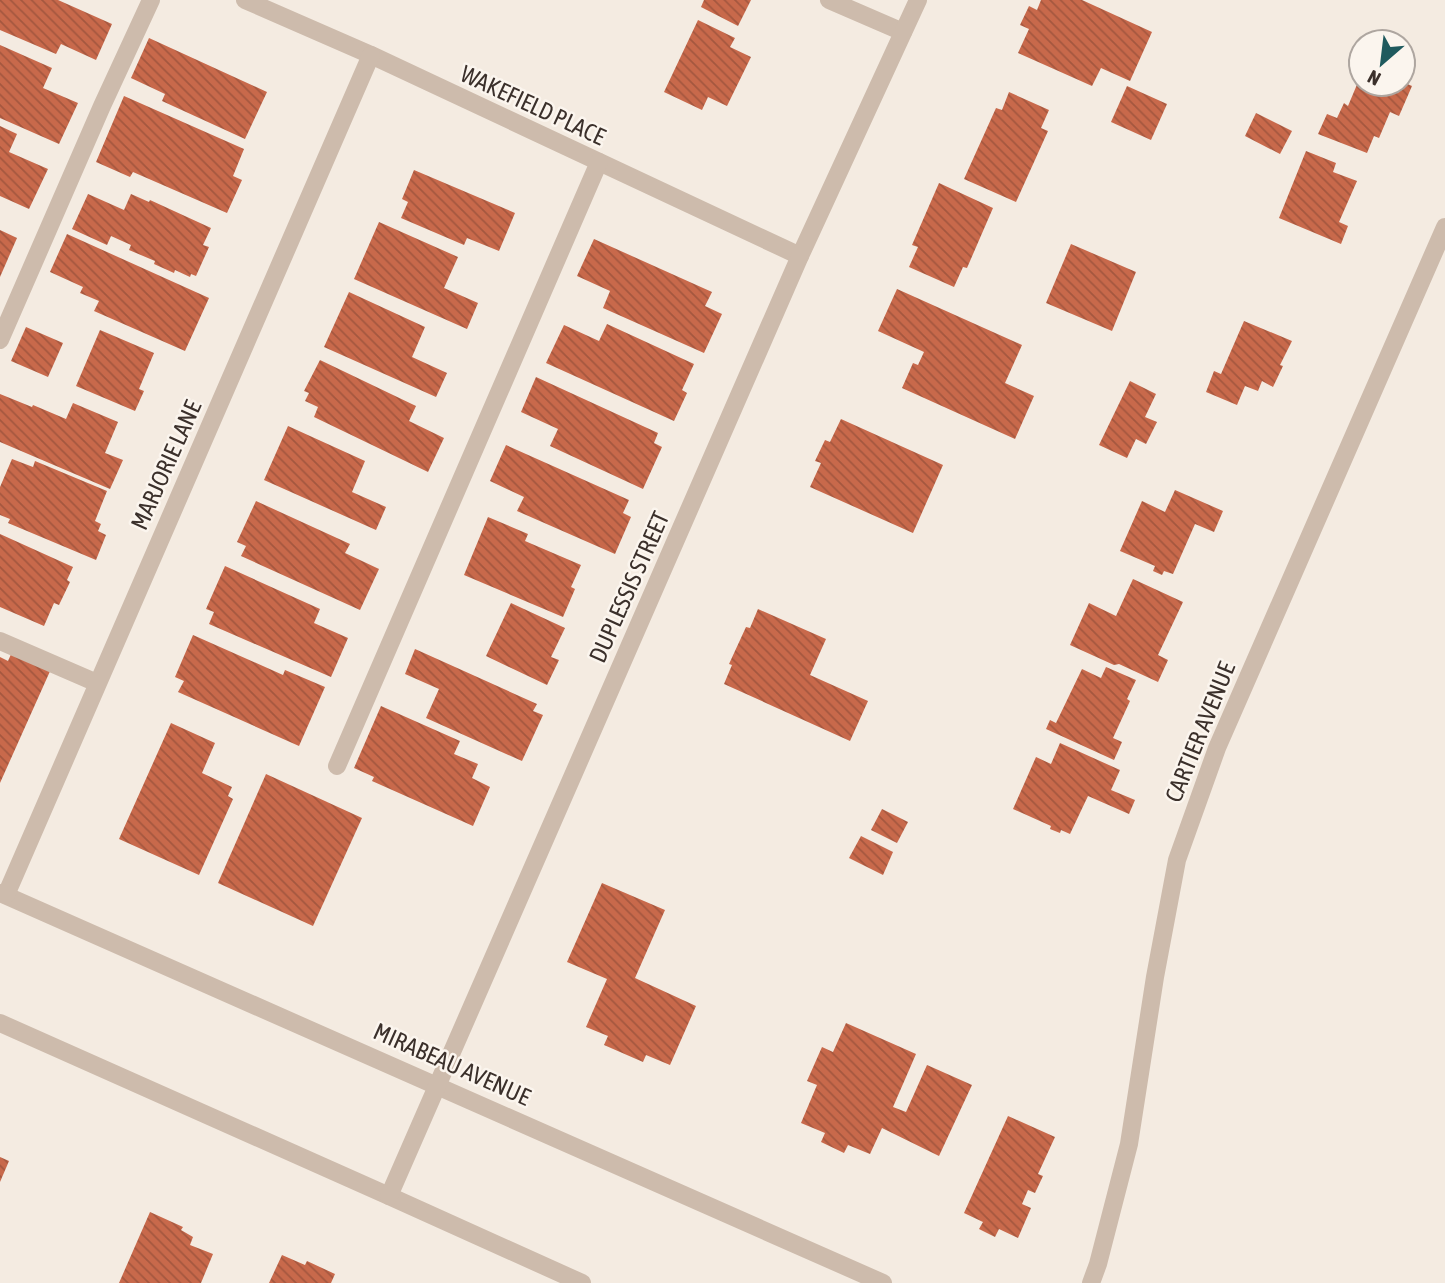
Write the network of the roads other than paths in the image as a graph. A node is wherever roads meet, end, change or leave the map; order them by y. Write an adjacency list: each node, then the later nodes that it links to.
1 (152, 0): 10 (street)
2 (245, 0): 6 (street, WAKEFIELD PLACE)
3 (830, 0): 5 (street)
4 (918, 0): 5 (street, DUPLESSIS STREET)
5 (903, 32): 9 (street, DUPLESSIS STREET)
6 (371, 55): 7 (street, WAKEFIELD PLACE); 12 (street, MARJORIE LANE)
7 (599, 162): 9 (street, WAKEFIELD PLACE); 13 (street)
8 (1445, 227): 20 (street, CARTIER AVENUE)
9 (800, 256): 16 (street, DUPLESSIS STREET)
10 (0, 340)
11 (0, 641): 12 (street)
12 (97, 683): 14 (street, MARJORIE LANE)
13 (337, 766)
14 (3, 894): 16 (street, MIRABEAU AVENUE)
15 (0, 1023): 17 (street)
16 (439, 1085): 17 (street, DUPLESSIS STREET); 19 (street, MIRABEAU AVENUE)
17 (389, 1196): 18 (street)
18 (582, 1283)
19 (883, 1283)
20 (1091, 1283)

